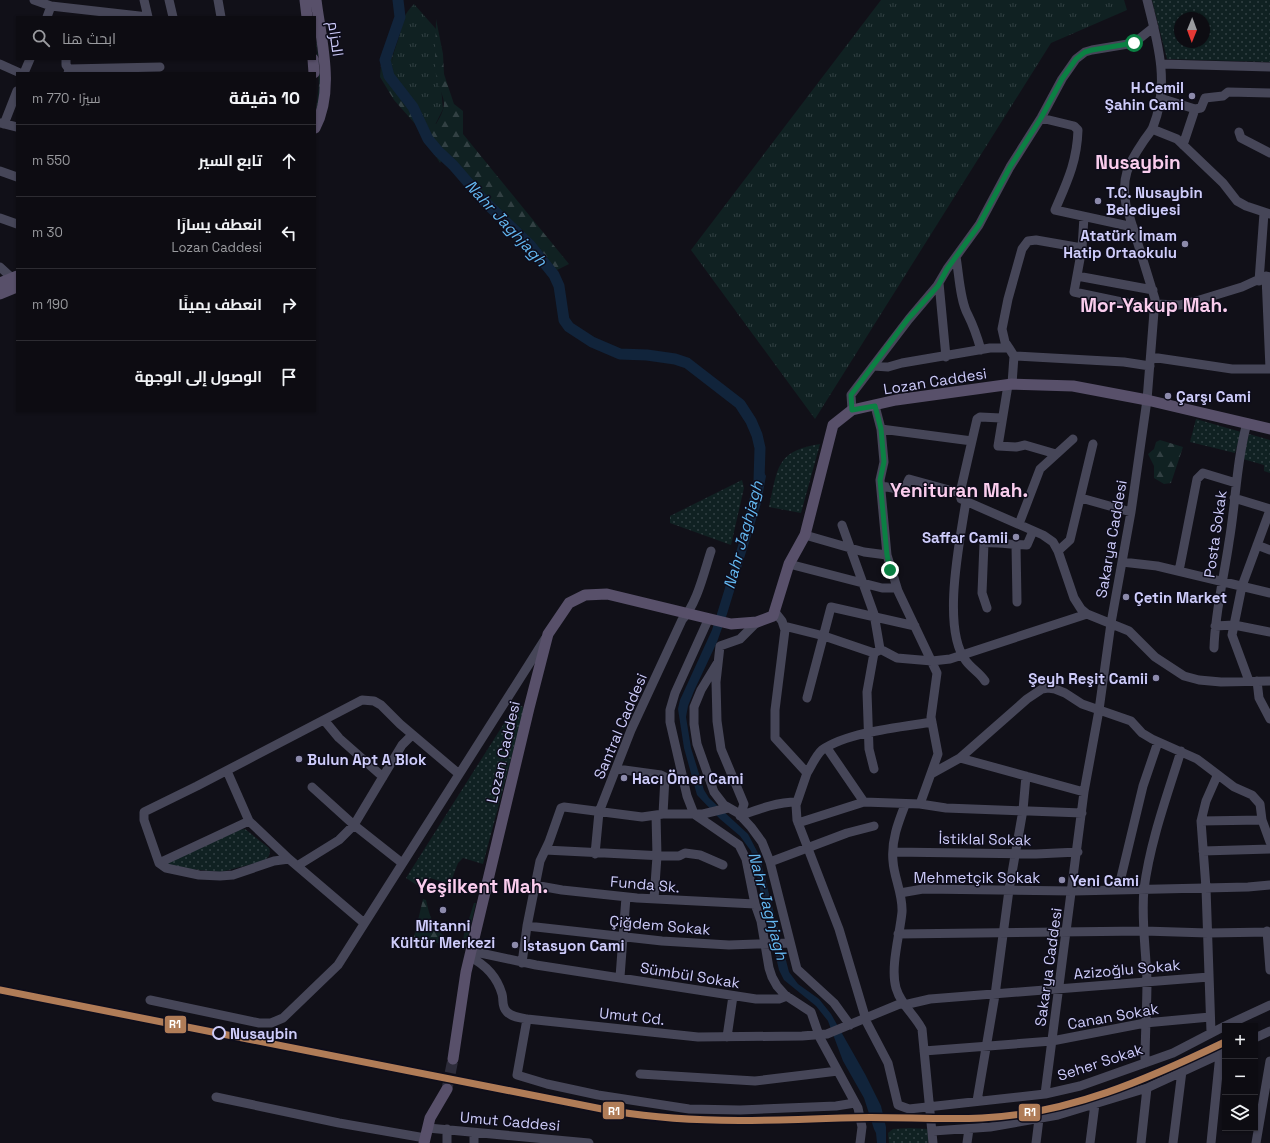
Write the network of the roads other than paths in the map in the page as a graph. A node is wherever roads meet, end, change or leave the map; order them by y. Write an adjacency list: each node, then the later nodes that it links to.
1 (34, 0): 8 (street)
2 (144, 0): 11 (street)
3 (169, 0): 12 (street)
4 (218, 0): 13 (street)
5 (305, 0): 14 (main road)
6 (316, 0): 33 (main road, الحزام)
7 (1147, 0): 15 (street, Sakarya Caddesi)
8 (51, 6): 9 (street); 10 (street)
9 (47, 16)
10 (139, 16)
11 (148, 16)
12 (173, 16)
13 (221, 16)
14 (307, 16)
15 (1154, 27): 20 (street, Sakarya Caddesi); 31 (street)
16 (30, 60): 25 (street)
17 (66, 60): 23 (street)
18 (313, 60): 26 (main road)
19 (0, 64): 24 (street)
20 (1162, 64): 22 (street); 29 (street, Sakarya Caddesi)
21 (159, 66): 23 (street)
22 (1270, 67)
23 (69, 71)
24 (18, 72)
25 (24, 72)
26 (314, 72)
27 (16, 93): 32 (street)
28 (1270, 93): 30 (street)
29 (1160, 98): 30 (street); 35 (street, Sakarya Caddesi)
30 (1195, 109): 37 (street)
31 (1041, 118): 42 (street); 47 (street)
32 (2, 124): 34 (street)
33 (316, 125)
34 (16, 127)
35 (1152, 129): 37 (street); 45 (street, Sakarya Caddesi)
36 (1238, 132): 38 (street)
37 (1183, 145): 41 (street)
38 (1270, 153)
39 (0, 170): 40 (street)
40 (16, 177)
41 (1267, 213): 50 (street)
42 (1084, 217): 45 (street); 46 (street)
43 (0, 218): 44 (street)
44 (16, 224)
45 (1133, 227): 54 (street, Sakarya Caddesi)
46 (1082, 248): 49 (street); 58 (street)
47 (956, 257): 53 (street); 57 (street)
48 (0, 267): 51 (street)
49 (1077, 276): 54 (street); 56 (street)
50 (1265, 278): 56 (street); 62 (street)
51 (16, 280): 52 (main road); 55 (main road)
52 (0, 283)
53 (939, 283): 59 (street); 61 (street)
54 (1153, 290): 56 (street, Sakarya Caddesi)
55 (0, 294)
56 (1155, 306): 60 (street, Sakarya Caddesi)
57 (981, 350): 58 (street); 59 (street)
58 (1012, 352): 60 (street); 63 (street)
59 (946, 357): 61 (street)
60 (1150, 362): 62 (street); 64 (street, Sakarya Caddesi)
61 (874, 366): 66 (street)
62 (1270, 369)
63 (1010, 384): 64 (main road, Lozan Caddesi); 65 (main road, Lozan Caddesi); 67 (street)
64 (1147, 400): 68 (main road, Lozan Caddesi); 82 (street, Sakarya Caddesi)
65 (875, 406): 66 (main road, Lozan Caddesi); 69 (street)
66 (852, 410): 86 (main road, Lozan Caddesi)
67 (1001, 418): 72 (street); 74 (street)
68 (1247, 423): 70 (main road, Lozan Caddesi); 75 (street, Posta Sokak)
69 (881, 429): 72 (street); 76 (street)
70 (1270, 429)
71 (1074, 439): 74 (street)
72 (972, 441): 77 (street)
73 (1094, 444): 78 (street)
74 (1056, 454): 83 (street)
75 (1236, 483): 79 (street, Posta Sokak); 96 (street)
76 (881, 486): 77 (street); 93 (street)
77 (960, 493): 80 (street)
78 (1081, 498): 82 (street); 92 (street)
79 (1234, 498): 81 (street); 97 (street, Posta Sokak)
80 (966, 501): 83 (street); 120 (street)
81 (1270, 509): 88 (street)
82 (1131, 512): 94 (street, Sakarya Caddesi)
83 (1019, 524): 85 (street)
84 (842, 525): 89 (street)
85 (1033, 531): 87 (street); 92 (street)
86 (804, 535): 89 (street); 95 (main road, Lozan Caddesi)
87 (1016, 545): 102 (street); 103 (street)
88 (1257, 546): 90 (street); 99 (street)
89 (851, 549): 93 (street); 98 (street)
90 (1270, 550)
91 (711, 551): 106 (street, Santral Caddesi)
92 (1058, 551): 105 (street)
93 (887, 555): 100 (street)
94 (1122, 562): 96 (street); 110 (street, Sakarya Caddesi)
95 (789, 564): 98 (street); 104 (main road, Lozan Caddesi)
96 (1179, 571): 97 (street)
97 (1222, 582): 99 (street); 114 (street, Posta Sokak)
98 (865, 584): 100 (street); 107 (street)
99 (1242, 586): 101 (street); 111 (street)
100 (897, 588): 113 (street)
101 (1270, 593)
102 (1017, 602)
103 (987, 608)
104 (775, 612): 109 (main road); 112 (street)
105 (1087, 614): 110 (street); 120 (street)
106 (687, 615): 108 (main road, Lozan Caddesi); 116 (main road, Lozan Caddesi); 137 (street, Santral Caddesi)
107 (874, 618): 113 (street); 117 (street); 119 (street)
108 (710, 620): 109 (main road, Lozan Caddesi); 156 (street)
109 (757, 622): 122 (street)
110 (1111, 623): 124 (street); 127 (street, Sakarya Caddesi)
111 (1234, 625): 114 (street); 115 (street); 124 (street)
112 (784, 626): 117 (street); 140 (street)
113 (915, 626): 121 (street)
114 (1215, 626): 118 (street, Posta Sokak)
115 (1270, 632)
116 (548, 634): 141 (street); 203 (main road, Lozan Caddesi)
117 (824, 636): 119 (street); 126 (street)
118 (1214, 648)
119 (877, 651): 121 (street); 131 (street)
120 (963, 655): 121 (street); 123 (street)
121 (932, 661): 130 (street)
122 (718, 662): 152 (street); 158 (street)
123 (985, 681)
124 (1253, 681): 125 (street); 128 (street)
125 (1270, 681)
126 (807, 698)
127 (1099, 710): 133 (street); 136 (street); 147 (street, Sakarya Caddesi)
128 (1270, 719)
129 (324, 720): 132 (street); 139 (street); 145 (street)
130 (932, 722): 131 (street); 142 (street)
131 (868, 733): 134 (street); 138 (street)
132 (412, 735): 141 (street); 145 (street)
133 (1158, 742): 135 (street); 185 (street)
134 (827, 748): 140 (street); 149 (street)
135 (1181, 751): 144 (street); 186 (street)
136 (960, 758): 142 (street); 143 (street)
137 (616, 769): 154 (street, Santral Caddesi); 157 (street)
138 (874, 769)
139 (227, 771): 161 (street); 177 (street)
140 (807, 773): 148 (street)
141 (459, 774): 178 (street)
142 (931, 774): 150 (street)
143 (1026, 776): 147 (street); 153 (street)
144 (1217, 776): 159 (street); 160 (street)
145 (383, 777): 163 (street)
146 (312, 787): 163 (street)
147 (1084, 792): 155 (street, Sakarya Caddesi)
148 (797, 802): 158 (street); 162 (street)
149 (864, 802): 151 (street); 162 (street)
150 (920, 804): 151 (street); 153 (street)
151 (905, 805): 170 (street)
152 (728, 808): 156 (street); 158 (street)
153 (1023, 810): 155 (street); 173 (street)
154 (599, 812): 157 (street); 168 (street); 172 (street, Santral Caddesi)
155 (1082, 812): 171 (street, Sakarya Caddesi)
156 (699, 814): 157 (street); 191 (street)
157 (660, 815): 174 (street)
158 (740, 816): 176 (street)
159 (1262, 820): 160 (street); 165 (street)
160 (1201, 821): 169 (street)
161 (249, 822): 175 (street); 177 (street)
162 (798, 823): 166 (street)
163 (354, 826): 178 (street); 179 (street)
164 (874, 826): 166 (street)
165 (1270, 842)
166 (809, 847): 176 (street); 218 (street)
167 (1270, 848): 169 (street)
168 (545, 850): 172 (street); 181 (street)
169 (1203, 851): 183 (street)
170 (893, 852): 173 (street, İstiklal Sokak); 188 (street)
171 (1078, 852): 173 (street, İstiklal Sokak); 187 (street, Sakarya Caddesi)
172 (595, 854): 174 (street)
173 (1016, 854): 184 (street)
174 (657, 856): 180 (street); 190 (street)
175 (289, 859): 177 (street); 179 (street)
176 (770, 862): 201 (street)
177 (159, 863)
178 (402, 864): 192 (street)
179 (297, 866): 192 (street)
180 (723, 866)
181 (534, 885): 189 (street, Funda Sk.); 193 (street)
182 (1270, 885): 183 (street, Mehmetçik Sokak)
183 (1206, 888): 186 (street, Mehmetçik Sokak); 198 (street)
184 (1009, 890): 187 (street, Mehmetçik Sokak); 188 (street, Mehmetçik Sokak); 195 (street)
185 (1118, 890): 186 (street, Mehmetçik Sokak); 187 (street, Mehmetçik Sokak)
186 (1144, 890): 194 (street)
187 (1073, 891): 196 (street, Sakarya Caddesi)
188 (900, 893): 199 (street)
189 (626, 897): 190 (street, Funda Sk.); 200 (street)
190 (654, 899): 191 (street, Funda Sk.)
191 (755, 904): 202 (street)
192 (364, 923): 213 (street)
193 (527, 926): 200 (street, Çiğdem Sokak); 204 (street)
194 (1144, 931): 196 (street); 198 (street); 208 (street)
195 (1003, 932): 196 (street); 199 (street); 210 (street)
196 (1066, 932): 209 (street, Sakarya Caddesi)
197 (1268, 932): 198 (street); 205 (street)
198 (1208, 933): 207 (street)
199 (898, 934): 214 (street)
200 (623, 937): 202 (street, Çiğdem Sokak); 206 (street)
201 (788, 943): 202 (street, Çiğdem Sokak); 221 (street)
202 (767, 945): 212 (street)
203 (470, 954): 204 (street, Sümbül Sokak); 217 (street, Umut Cd.); 232 (main road, Lozan Caddesi)
204 (522, 962): 206 (street, Sümbül Sokak)
205 (1270, 970)
206 (620, 977): 211 (street, Sümbül Sokak)
207 (1209, 977): 208 (street, Azizoğlu Sokak); 216 (street)
208 (1147, 981): 209 (street, Azizoğlu Sokak); 220 (street)
209 (1058, 989): 210 (street, Azizoğlu Sokak); 228 (street, Sakarya Caddesi)
210 (995, 994): 214 (street, Azizoğlu Sokak); 229 (street)
211 (733, 996): 212 (street, Sümbül Sokak); 226 (street)
212 (787, 996): 225 (street)
213 (150, 1000)
214 (903, 1004): 218 (street, Azizoğlu Sokak); 230 (street)
215 (1270, 1005): 219 (street, Seher Sokak)
216 (1210, 1017): 220 (street, Canan Sokak); 224 (street)
217 (527, 1019): 226 (street, Umut Cd.); 244 (street)
218 (866, 1019): 221 (street, Umut Cd.); 247 (street, Seher Sokak)
219 (1231, 1023)
220 (1145, 1024): 228 (street, Canan Sokak); 235 (street)
221 (847, 1026): 225 (street, Umut Cd.)
222 (1222, 1027): 224 (street, Seher Sokak)
223 (1270, 1031): 227 (street)
224 (1211, 1032): 235 (street, Seher Sokak)
225 (823, 1034): 226 (street, Umut Cd.); 236 (street)
226 (727, 1037)
227 (1258, 1037)
228 (1052, 1041): 229 (street, Canan Sokak); 241 (street, Sakarya Caddesi)
229 (985, 1047): 230 (street, Canan Sokak); 243 (street)
230 (924, 1051): 247 (street)
231 (1222, 1053): 237 (street)
232 (453, 1059)
233 (1222, 1059): 266 (street)
234 (1270, 1061): 246 (street)
235 (1145, 1063): 241 (street, Seher Sokak)
236 (838, 1071): 238 (street); 244 (street)
237 (1182, 1071): 239 (street); 265 (street)
238 (640, 1074)
239 (1147, 1088): 245 (street); 264 (street)
240 (447, 1089): 253 (main road)
241 (1045, 1094): 243 (street, Seher Sokak)
242 (216, 1097): 253 (street, Umut Caddesi)
243 (977, 1100): 247 (street, Seher Sokak)
244 (855, 1103): 259 (street)
245 (1095, 1104): 248 (street); 263 (street)
246 (1266, 1105): 267 (street)
247 (930, 1106): 251 (street)
248 (1040, 1119): 250 (street); 262 (street)
249 (447, 1129): 252 (street, Umut Caddesi); 253 (street, Umut Caddesi); 256 (street)
250 (969, 1129): 251 (street); 261 (street)
251 (933, 1131): 260 (street)
252 (474, 1133): 254 (street, Umut Caddesi); 257 (street)
253 (426, 1136)
254 (527, 1140): 255 (street, Umut Caddesi)
255 (566, 1142): 258 (street, Umut Caddesi)
256 (447, 1143)
257 (474, 1143)
258 (589, 1143)
259 (860, 1143)
260 (933, 1143)
261 (967, 1143)
262 (1036, 1143)
263 (1090, 1143)
264 (1140, 1143)
265 (1173, 1143)
266 (1212, 1143)
267 (1256, 1143)

